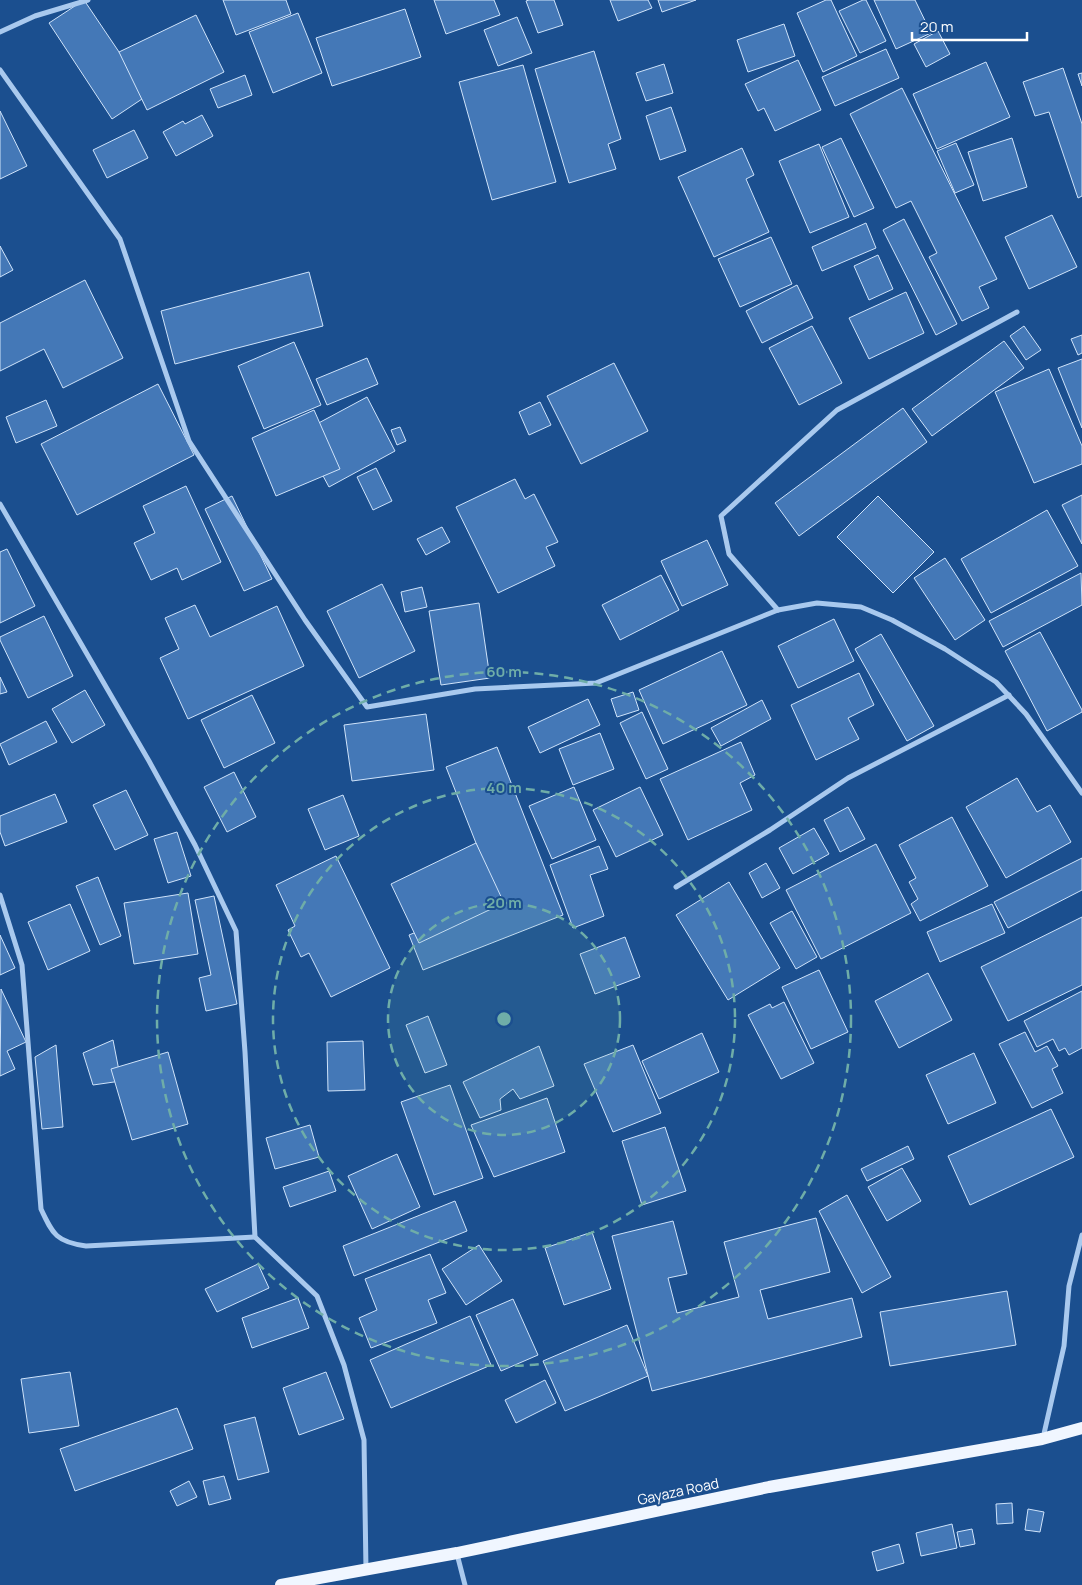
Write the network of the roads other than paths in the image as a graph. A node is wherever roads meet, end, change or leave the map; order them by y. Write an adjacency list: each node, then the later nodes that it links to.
1 (88, 0): 2 (street)
2 (0, 32)
3 (0, 70): 6 (street)
4 (1017, 312): 6 (street)
5 (0, 504): 12 (street)
6 (778, 610): 7 (street)
7 (1008, 695): 8 (street); 9 (street)
8 (1082, 793)
9 (676, 887)
10 (0, 895): 12 (street)
11 (1082, 1235): 14 (street)
12 (255, 1237): 16 (street)
13 (1082, 1428): 14 (main road, Gayaza Road)
14 (1042, 1439): 15 (main road, Gayaza Road)
15 (457, 1553): 16 (main road, Gayaza Road); 18 (street)
16 (366, 1571): 17 (main road, Gayaza Road)
17 (281, 1585)
18 (465, 1585)

